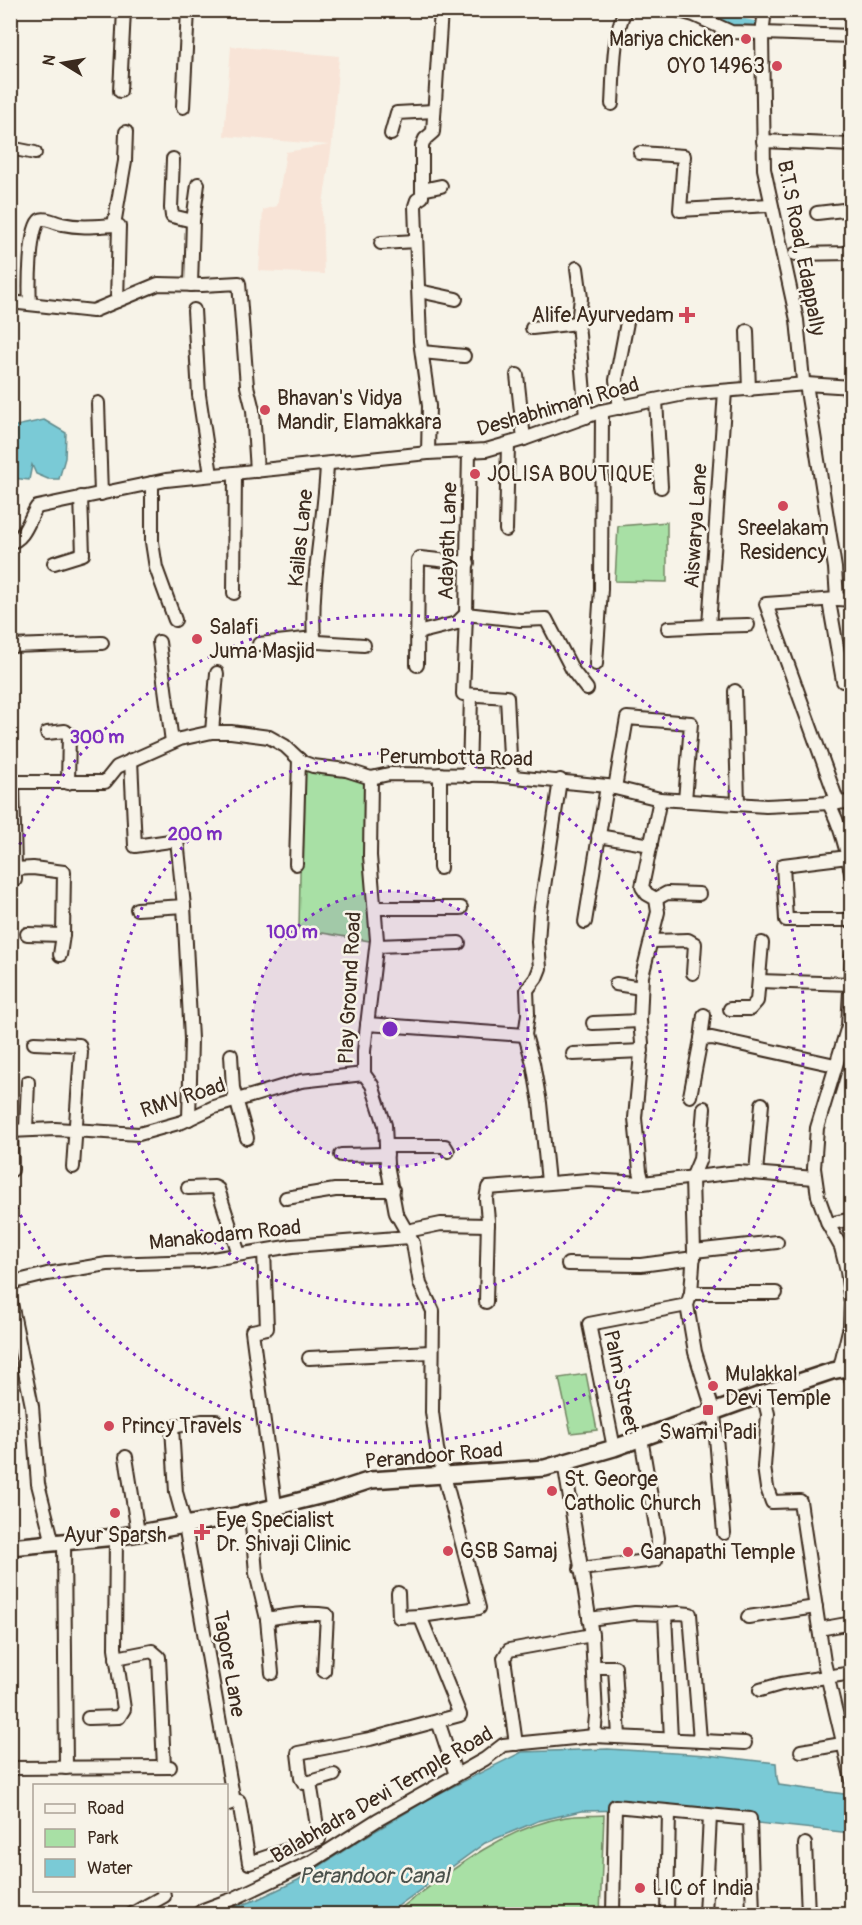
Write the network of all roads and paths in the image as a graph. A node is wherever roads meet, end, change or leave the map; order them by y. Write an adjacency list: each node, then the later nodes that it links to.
1 (124, 10): 9 (street)
2 (188, 10): 11 (street)
3 (441, 10): 12 (street)
4 (625, 10): 10 (street)
5 (676, 10): 7 (street)
6 (765, 12): 7 (street, B.T.S Road, Edappally)
7 (762, 34): 8 (street); 15 (street, B.T.S Road, Edappally)
8 (852, 36)
9 (120, 91)
10 (612, 104)
11 (183, 107)
12 (434, 111): 14 (street); 23 (street)
13 (126, 132): 28 (street)
14 (391, 134)
15 (763, 141): 16 (street); 24 (street, B.T.S Road, Edappally)
16 (852, 145)
17 (10, 148): 18 (street)
18 (35, 153)
19 (640, 153): 24 (street)
20 (173, 159): 27 (street)
21 (198, 184): 27 (street)
22 (441, 186): 23 (street)
23 (422, 190): 29 (street)
24 (771, 205): 48 (street, B.T.S Road, Edappally)
25 (852, 208): 26 (street)
26 (817, 213)
27 (193, 221): 34 (street)
28 (114, 225): 37 (street); 39 (street)
29 (416, 241): 30 (street); 35 (street)
30 (381, 243)
31 (852, 253): 32 (street)
32 (795, 254)
33 (577, 268): 42 (street)
34 (191, 285): 37 (street); 62 (street)
35 (419, 291): 36 (street); 45 (street)
36 (456, 299)
37 (117, 301): 39 (street)
38 (10, 302): 39 (street)
39 (30, 303)
40 (194, 310): 64 (street)
41 (627, 322): 54 (street)
42 (578, 323): 43 (street); 56 (street)
43 (532, 328)
44 (747, 331): 50 (street)
45 (422, 352): 46 (street); 60 (street)
46 (464, 356)
47 (517, 375): 57 (street)
48 (806, 384): 49 (street, Deshabhimani Road); 50 (street, Deshabhimani Road); 75 (street, B.T.S Road, Edappally)
49 (852, 387)
50 (749, 390): 51 (street, Deshabhimani Road)
51 (725, 391): 52 (street, Deshabhimani Road); 79 (street, Aiswarya Lane)
52 (656, 400): 54 (street, Deshabhimani Road); 66 (street)
53 (99, 403): 67 (street)
54 (620, 408): 55 (street, Deshabhimani Road)
55 (602, 411): 56 (street, Deshabhimani Road); 88 (street)
56 (586, 417): 57 (street, Deshabhimani Road)
57 (524, 439): 58 (street, Deshabhimani Road)
58 (508, 444): 59 (street, Deshabhimani Road); 69 (street)
59 (469, 451): 60 (street, Deshabhimani Road); 72 (street, Adayath Lane)
60 (428, 453): 61 (street, Deshabhimani Road)
61 (327, 464): 62 (street, Deshabhimani Road); 82 (street, Kailas Lane)
62 (257, 471): 63 (street, Deshabhimani Road)
63 (234, 473): 64 (street, Deshabhimani Road); 73 (street)
64 (211, 475): 65 (street, Deshabhimani Road)
65 (152, 483): 67 (street, Deshabhimani Road); 77 (street)
66 (661, 487)
67 (101, 494): 68 (street, Deshabhimani Road)
68 (81, 497): 70 (street, Deshabhimani Road); 71 (street)
69 (506, 530)
70 (10, 542)
71 (54, 563)
72 (468, 563): 76 (street, Adayath Lane); 81 (street)
73 (234, 592)
74 (852, 600): 75 (street)
75 (833, 603): 91 (street, B.T.S Road, Edappally); 111 (street)
76 (466, 614): 81 (street); 92 (street, Adayath Lane); 94 (street)
77 (176, 620)
78 (748, 625): 79 (street)
79 (709, 626): 80 (street)
80 (668, 628)
81 (417, 633): 89 (street)
82 (314, 638): 85 (street); 86 (street)
83 (159, 642): 97 (street)
84 (102, 643): 87 (street)
85 (259, 644)
86 (364, 645)
87 (10, 646)
88 (596, 664)
89 (417, 665)
90 (217, 673): 95 (street)
91 (852, 681)
92 (587, 689)
93 (735, 691): 112 (street)
94 (471, 695): 101 (street); 102 (street)
95 (212, 732): 97 (street, Perumbotta Road); 98 (street, Perumbotta Road)
96 (47, 733): 106 (street)
97 (172, 742): 99 (street, Perumbotta Road)
98 (299, 759): 103 (street, Perumbotta Road); 116 (street)
99 (131, 760): 106 (street, Perumbotta Road); 122 (street)
100 (441, 774): 101 (street, Perumbotta Road); 103 (street, Perumbotta Road); 117 (street)
101 (469, 776): 102 (street, Perumbotta Road)
102 (512, 776): 104 (street, Perumbotta Road)
103 (371, 778): 123 (street, Play Ground Road)
104 (560, 780): 107 (street, Perumbotta Road); 146 (street)
105 (12, 782): 106 (street, Perumbotta Road); 118 (street)
106 (68, 783)
107 (611, 787): 108 (street, Perumbotta Road); 109 (street); 113 (street)
108 (660, 799): 109 (street, Perumbotta Road); 114 (street)
109 (686, 801): 112 (street, Perumbotta Road)
110 (852, 802): 111 (street, Perumbotta Road)
111 (833, 803): 112 (street, Perumbotta Road); 115 (street)
112 (738, 804)
113 (598, 836): 114 (street); 127 (street)
114 (651, 845): 121 (street)
115 (848, 857): 119 (street); 126 (street)
116 (296, 864)
117 (440, 868)
118 (13, 874): 129 (street)
119 (852, 878)
120 (699, 894): 121 (street)
121 (656, 898): 130 (street)
122 (184, 906): 125 (street); 159 (street)
123 (375, 908): 124 (street); 133 (street, Play Ground Road)
124 (461, 908)
125 (137, 909)
126 (852, 920)
127 (585, 922)
128 (27, 934): 129 (street)
129 (63, 935): 134 (street)
130 (652, 941): 136 (street); 140 (street)
131 (762, 943): 137 (street)
132 (459, 944): 133 (street)
133 (377, 946): 145 (street, Play Ground Road)
134 (60, 955)
135 (852, 955): 139 (street)
136 (693, 974)
137 (759, 981): 139 (street); 141 (street)
138 (616, 984): 140 (street)
139 (850, 984): 152 (street)
140 (641, 988): 143 (street)
141 (730, 1009)
142 (704, 1015): 147 (street)
143 (640, 1021): 144 (street); 149 (street)
144 (593, 1023)
145 (367, 1024): 146 (street); 153 (street, Play Ground Road)
146 (525, 1035): 172 (street)
147 (701, 1038): 152 (street); 155 (street)
148 (34, 1043): 161 (street)
149 (642, 1051): 150 (street); 173 (street)
150 (573, 1054)
151 (231, 1055): 156 (street)
152 (836, 1065): 171 (street)
153 (364, 1074): 156 (street, RMV Road); 164 (street, Play Ground Road)
154 (28, 1082): 160 (street)
155 (690, 1096)
156 (237, 1101): 159 (street, RMV Road); 163 (street)
157 (762, 1104): 169 (street)
158 (704, 1108): 170 (street)
159 (189, 1119): 161 (street, RMV Road)
160 (26, 1130): 161 (street, RMV Road); 162 (street, RMV Road)
161 (77, 1130): 167 (street)
162 (11, 1131): 168 (street)
163 (247, 1138)
164 (387, 1150): 165 (street); 166 (street); 175 (street, Play Ground Road)
165 (448, 1151)
166 (341, 1155)
167 (73, 1167)
168 (12, 1170)
169 (756, 1173): 170 (street); 171 (street)
170 (692, 1178): 173 (street); 184 (street)
171 (815, 1178): 178 (street)
172 (548, 1182): 173 (street); 179 (street)
173 (643, 1183)
174 (188, 1188): 183 (street)
175 (393, 1190): 176 (street); 180 (street, Play Ground Road)
176 (286, 1198)
177 (852, 1219): 178 (street)
178 (828, 1224): 193 (street)
179 (488, 1226): 180 (street, Manakodam Road); 190 (street)
180 (408, 1234): 182 (street, Manakodam Road); 191 (street, Play Ground Road)
181 (777, 1242): 184 (street)
182 (264, 1251): 183 (street, Manakodam Road); 202 (street)
183 (240, 1254): 186 (street, Manakodam Road)
184 (694, 1254): 185 (street); 189 (street)
185 (568, 1264)
186 (10, 1283)
187 (776, 1293): 189 (street)
188 (10, 1298): 208 (street)
189 (689, 1299): 195 (street); 198 (street, Palm Street)
190 (486, 1302)
191 (431, 1352): 192 (street); 201 (street, Play Ground Road)
192 (309, 1358)
193 (848, 1371): 194 (main road, Perandoor Road)
194 (763, 1394): 195 (main road, Perandoor Road); 212 (street)
195 (714, 1413): 197 (main road, Perandoor Road); 206 (street)
196 (216, 1421): 204 (street, Tagore Lane)
197 (641, 1437): 198 (main road, Perandoor Road); 210 (street)
198 (614, 1448): 200 (main road, Perandoor Road)
199 (126, 1457): 205 (street)
200 (564, 1462): 201 (main road, Perandoor Road); 210 (street)
201 (444, 1474): 202 (main road, Perandoor Road); 214 (street, Play Ground Road)
202 (275, 1506): 203 (main road, Perandoor Road)
203 (251, 1512): 204 (main road, Perandoor Road); 216 (street)
204 (185, 1526): 205 (main road, Perandoor Road); 244 (street, Tagore Lane)
205 (138, 1533): 207 (main road, Perandoor Road)
206 (724, 1533)
207 (116, 1537): 208 (main road, Perandoor Road); 221 (street)
208 (58, 1542): 209 (main road, Perandoor Road); 239 (street)
209 (10, 1547)
210 (580, 1569): 217 (street)
211 (398, 1593): 214 (street)
212 (816, 1607): 215 (street); 219 (street)
213 (665, 1614): 217 (street); 232 (street); 233 (street)
214 (420, 1616): 229 (street)
215 (748, 1617)
216 (267, 1619): 223 (street); 224 (street)
217 (588, 1619): 220 (street)
218 (852, 1623): 219 (street)
219 (819, 1629): 226 (street)
220 (592, 1635): 222 (street); 235 (street)
221 (116, 1658): 228 (street); 239 (street)
222 (594, 1667): 230 (street); 231 (street)
223 (324, 1671)
224 (272, 1673)
225 (852, 1673): 226 (street)
226 (828, 1676): 227 (street); 236 (street)
227 (760, 1690)
228 (88, 1718)
229 (438, 1721): 241 (street); 243 (street)
230 (594, 1736): 231 (street, Balabhadra Devi Temple Road); 235 (street, Balabhadra Devi Temple Road)
231 (619, 1737): 232 (street, Balabhadra Devi Temple Road)
232 (670, 1739): 233 (street, Balabhadra Devi Temple Road)
233 (700, 1740): 234 (street, Balabhadra Devi Temple Road)
234 (745, 1743)
235 (516, 1744): 241 (street, Balabhadra Devi Temple Road)
236 (842, 1744): 237 (street); 242 (street)
237 (801, 1751)
238 (10, 1768): 239 (street)
239 (66, 1768)
240 (334, 1775): 243 (street)
241 (456, 1776): 251 (street, Balabhadra Devi Temple Road)
242 (852, 1779)
243 (310, 1782): 245 (street, Tagore Lane)
244 (227, 1784)
245 (230, 1804)
246 (669, 1812): 247 (street); 252 (street); 253 (street)
247 (710, 1816): 254 (street); 255 (street)
248 (805, 1844): 256 (street)
249 (163, 1892): 250 (street)
250 (132, 1914)
251 (198, 1914)
252 (613, 1914)
253 (667, 1914)
254 (705, 1914)
255 (753, 1914)
256 (808, 1914)

